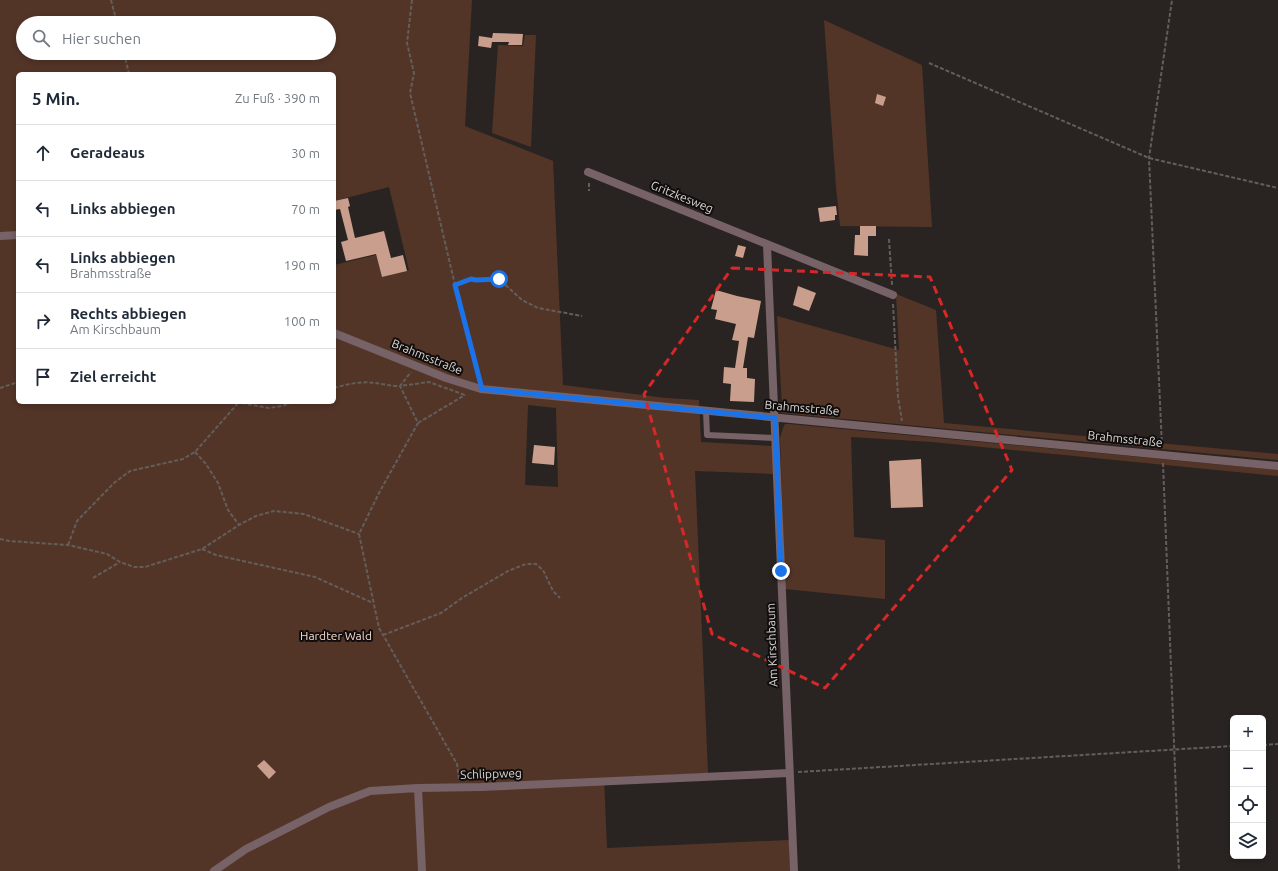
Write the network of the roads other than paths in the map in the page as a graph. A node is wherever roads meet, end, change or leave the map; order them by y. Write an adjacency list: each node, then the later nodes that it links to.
1 (588, 172): 4 (street, Gritzkesweg)
2 (16, 235): 3 (street)
3 (0, 236)
4 (768, 245): 5 (street, Gritzkesweg); 8 (street)
5 (893, 295)
6 (336, 334): 7 (street, Brahmsstraße)
7 (706, 411): 8 (street, Brahmsstraße); 9 (lane)
8 (775, 418): 9 (street, Am Kirschbaum); 10 (street, Brahmsstraße)
9 (776, 438): 11 (street, Am Kirschbaum)
10 (1278, 466)
11 (789, 773): 12 (street, Schlippweg); 15 (street, Am Kirschbaum)
12 (418, 788): 13 (street, Schlippweg); 14 (street)
13 (214, 871)
14 (422, 871)
15 (794, 871)

